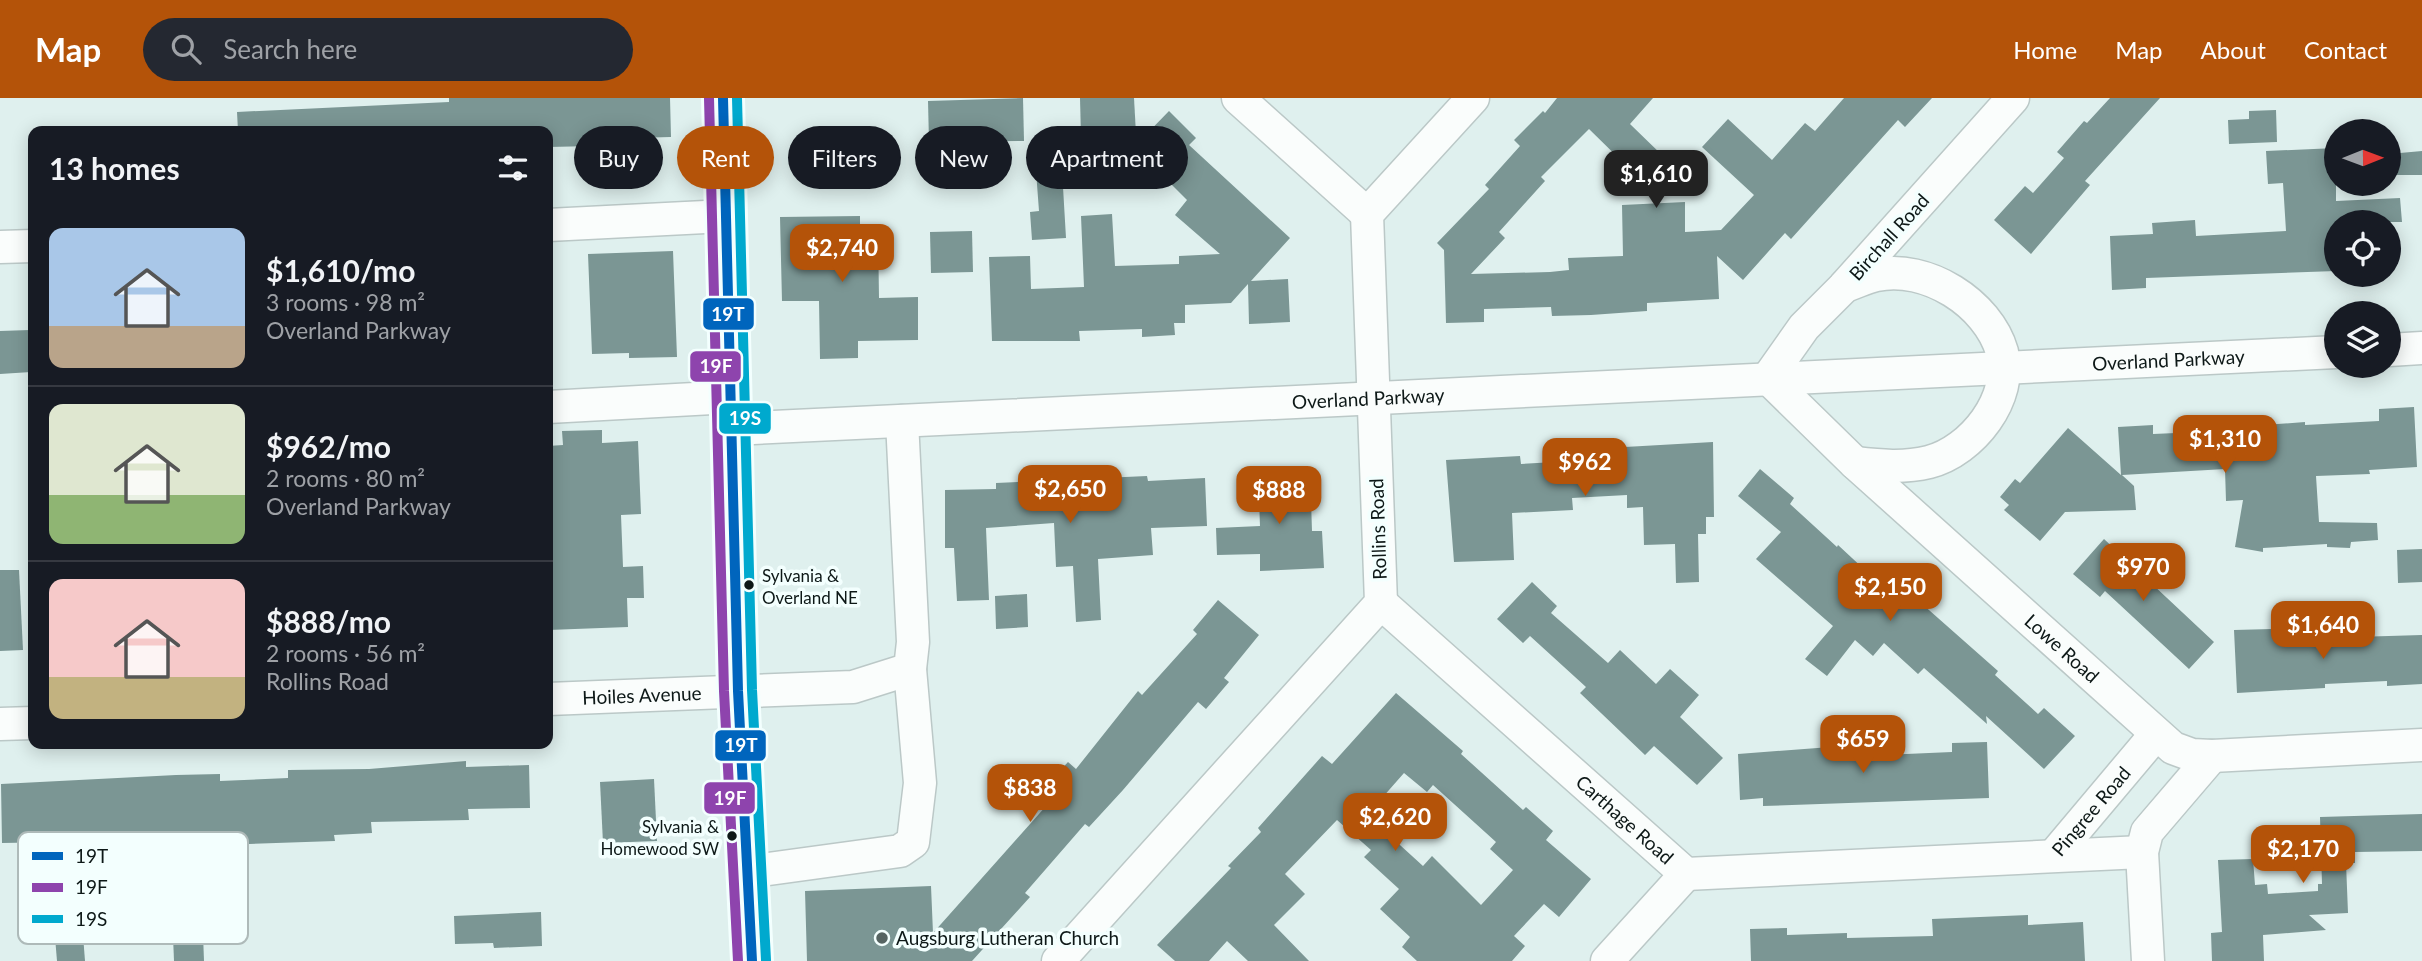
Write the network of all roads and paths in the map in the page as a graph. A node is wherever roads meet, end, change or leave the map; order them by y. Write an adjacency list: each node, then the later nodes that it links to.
1 (723, 98): 6 (main road)
2 (1238, 98): 5 (street)
3 (1473, 98): 5 (street)
4 (2013, 98): 10 (street, Birchall Road)
5 (1367, 214): 16 (street, Rollins Road)
6 (725, 216): 7 (street); 18 (main road)
7 (553, 225)
8 (28, 246): 9 (street)
9 (0, 247)
10 (1844, 287): 14 (street); 15 (street, Birchall Road)
11 (2422, 348): 12 (street)
12 (2401, 349)
13 (2324, 353): 14 (street, Overland Parkway)
14 (2003, 368): 15 (street, Overland Parkway); 20 (street)
15 (1768, 378): 16 (street, Overland Parkway); 20 (street, Lowe Road)
16 (1374, 399): 19 (street, Overland Parkway); 21 (street, Rollins Road)
17 (553, 407): 18 (street, Overland Parkway)
18 (732, 413): 19 (street, Overland Parkway); 23 (main road)
19 (902, 421): 22 (street)
20 (1855, 463): 27 (street, Lowe Road)
21 (1381, 603): 33 (street, Carthage Road); 35 (street, Rollins Road)
22 (910, 669): 23 (street, Hoiles Avenue); 32 (street)
23 (738, 691): 24 (street, Hoiles Avenue); 32 (main road)
24 (553, 699)
25 (28, 723): 26 (street)
26 (0, 724)
27 (2155, 734): 29 (street, Lowe Road); 31 (street, Pingree Road)
28 (2422, 745): 29 (street, Lowe Road)
29 (2212, 756): 30 (street)
30 (2142, 852): 31 (street, Pingree Road); 37 (street)
31 (2055, 854): 33 (street, Carthage Road)
32 (747, 872): 34 (main road)
33 (1686, 874): 36 (street)
34 (752, 961)
35 (1058, 961)
36 (1607, 961)
37 (2148, 961)

